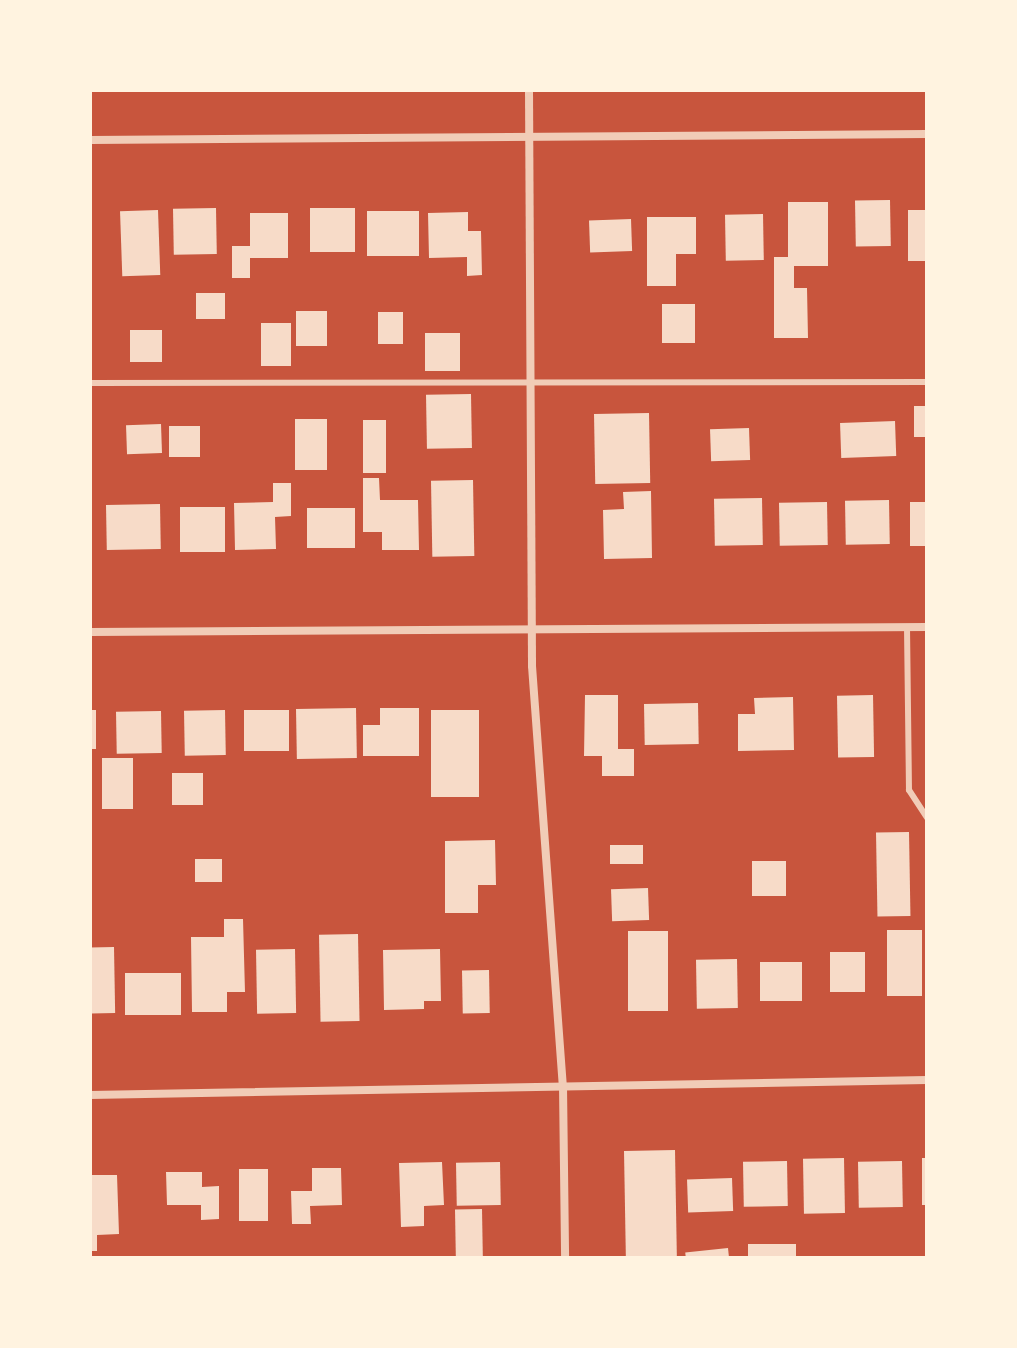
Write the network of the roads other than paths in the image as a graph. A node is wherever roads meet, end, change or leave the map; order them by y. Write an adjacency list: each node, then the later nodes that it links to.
1 (529, 90): 3 (street)
2 (927, 134): 3 (street)
3 (529, 136): 4 (street); 7 (street)
4 (90, 140)
5 (927, 382): 7 (lane)
6 (90, 383): 7 (lane)
7 (531, 383): 8 (street)
8 (531, 627): 9 (street); 11 (street); 14 (street)
9 (907, 627): 10 (street); 12 (lane)
10 (927, 627)
11 (90, 632)
12 (927, 818)
13 (927, 1080): 14 (street)
14 (563, 1086): 15 (street); 16 (street)
15 (90, 1095)
16 (565, 1258)

